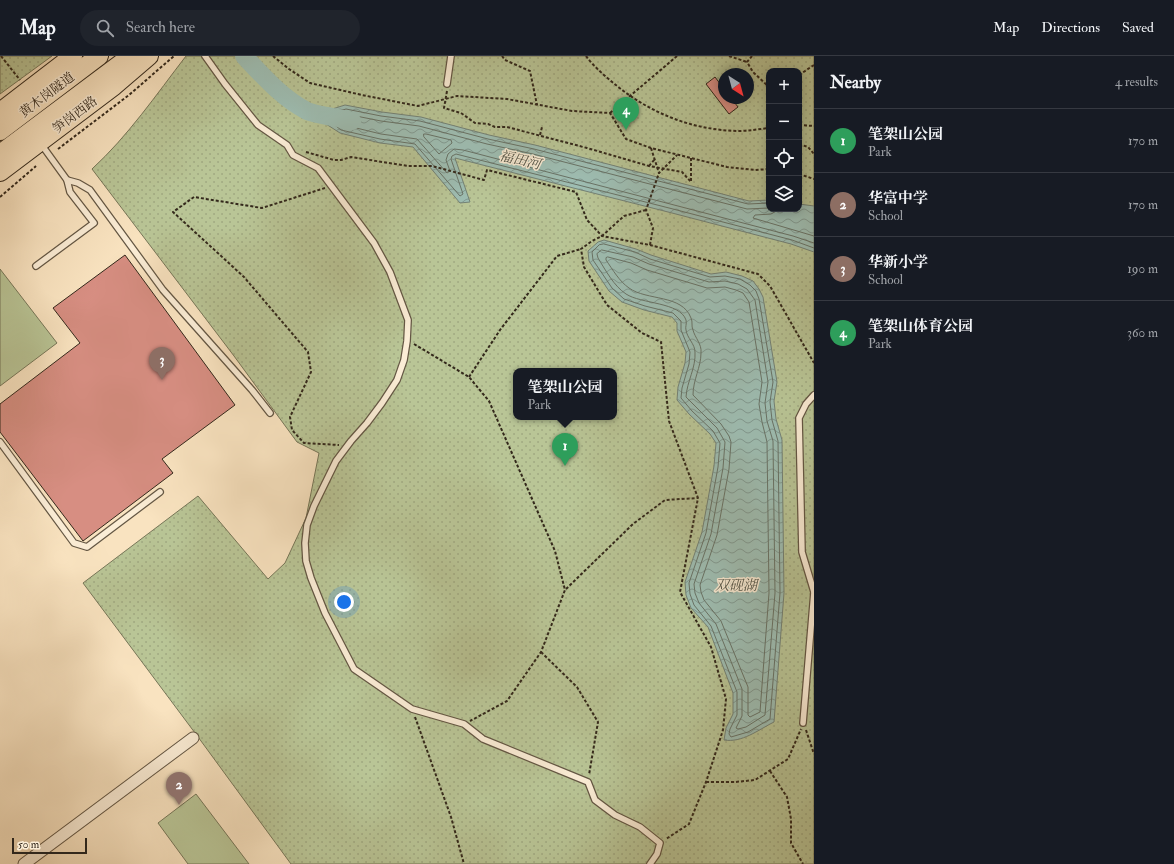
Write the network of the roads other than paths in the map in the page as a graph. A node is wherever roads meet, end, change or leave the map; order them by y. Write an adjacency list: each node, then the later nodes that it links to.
1 (73, 56): 8 (main road)
2 (131, 56): 11 (main road, 黄木岗隧道)
3 (149, 56): 10 (main road, 笋岗西路)
4 (206, 56): 23 (lane)
5 (451, 56): 7 (lane)
6 (97, 58): 9 (main road, 黄木岗隧道)
7 (447, 84)
8 (0, 112)
9 (0, 131)
10 (39, 142): 12 (main road, 笋岗西路); 13 (lane)
11 (0, 154)
12 (0, 172)
13 (67, 180): 14 (lane); 16 (lane)
14 (36, 266)
15 (814, 395): 19 (lane)
16 (270, 413)
17 (0, 442): 18 (lane)
18 (160, 492)
19 (814, 592): 20 (lane)
20 (803, 723)
21 (193, 738): 22 (street)
22 (24, 864)
23 (650, 864)

